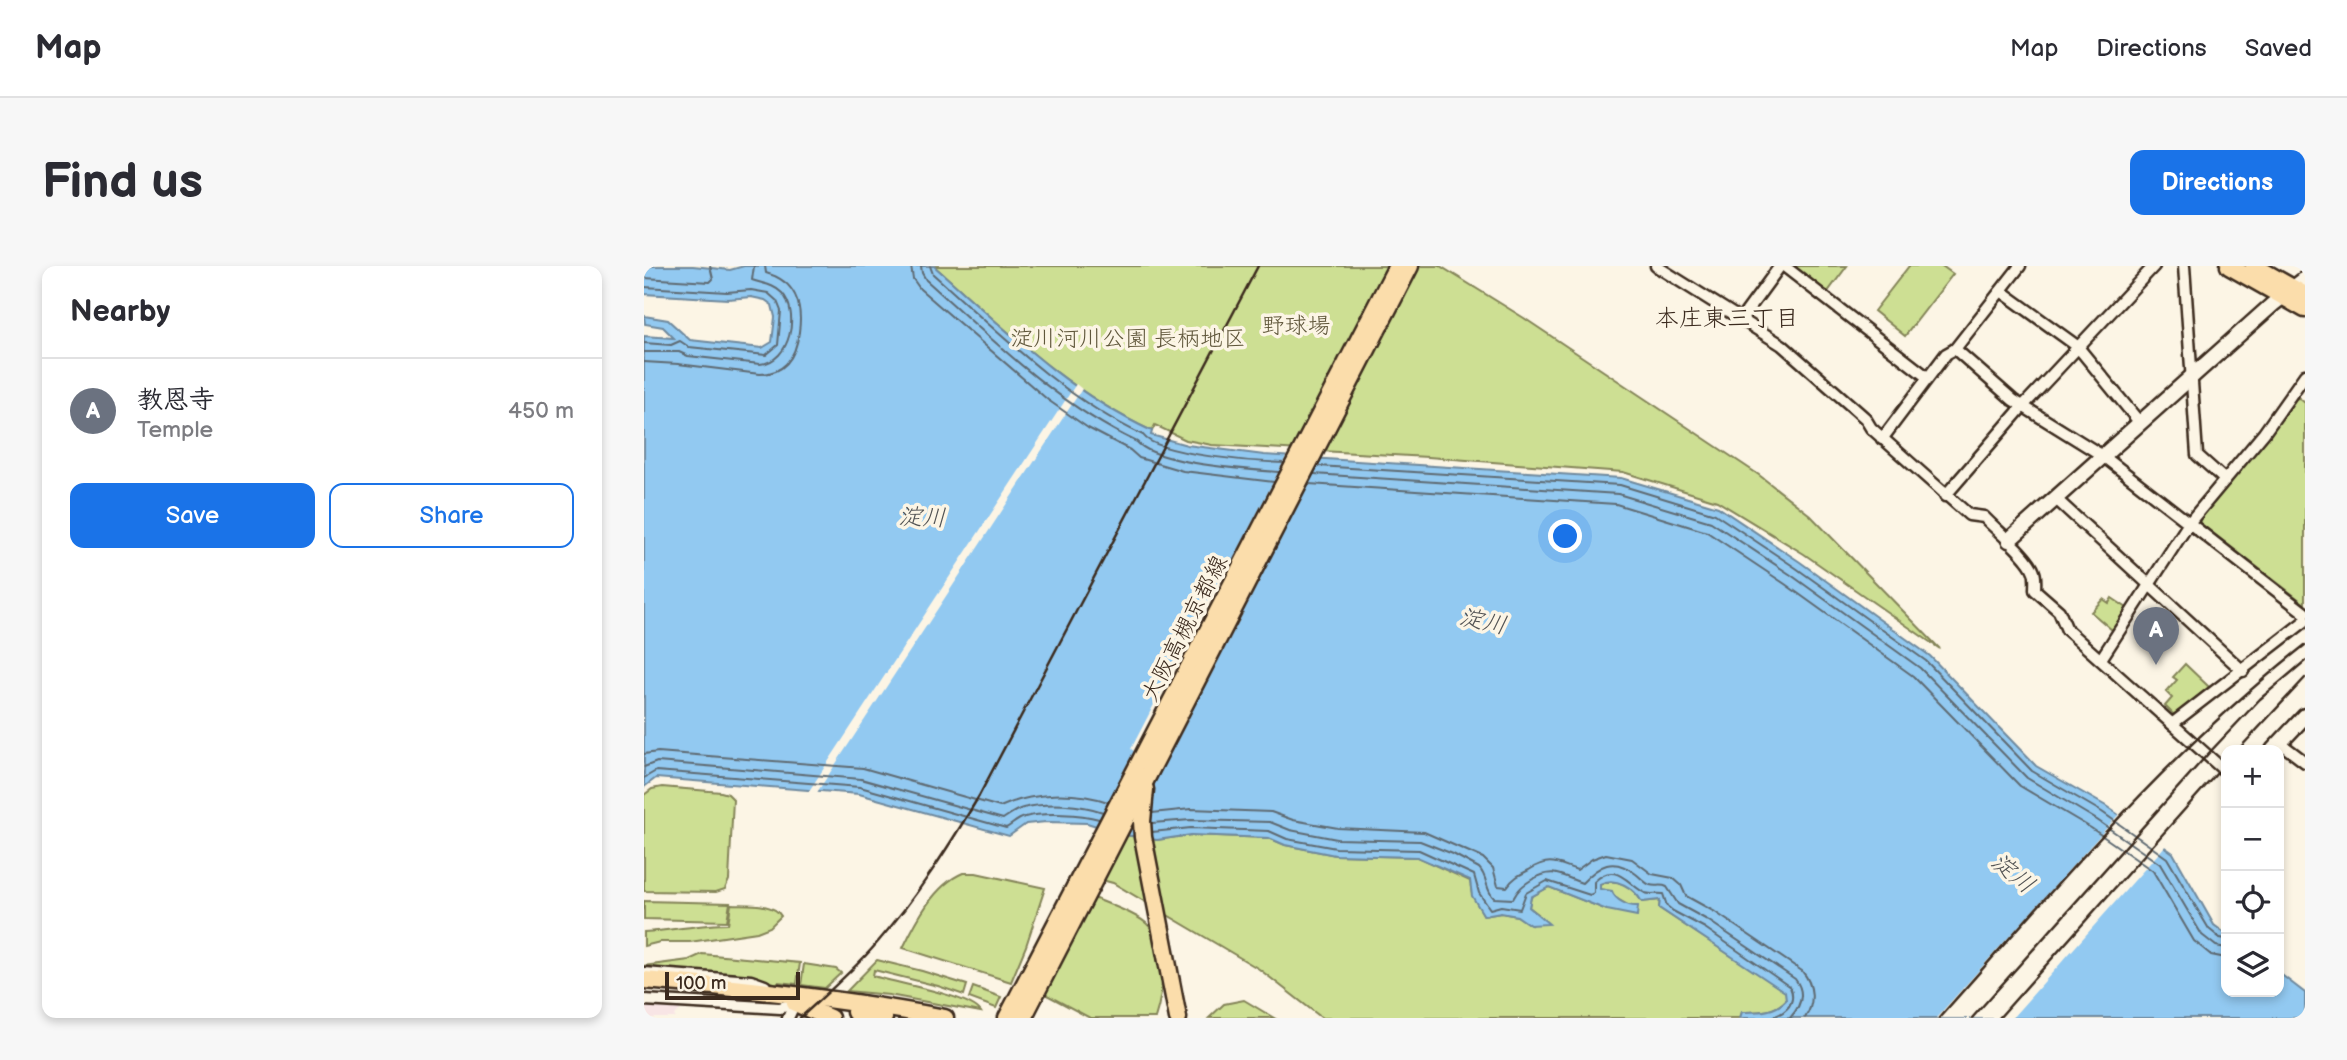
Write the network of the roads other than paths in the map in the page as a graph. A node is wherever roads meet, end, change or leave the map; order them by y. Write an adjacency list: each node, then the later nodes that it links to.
1 (1397, 266): 47 (main road, 大阪高槻京都線)
2 (1410, 266): 40 (main road, 大阪高槻京都線)
3 (1656, 266): 13 (street)
4 (1782, 266): 13 (street); 17 (street)
5 (2020, 266): 11 (street)
6 (2154, 266): 14 (street)
7 (2184, 266): 18 (street)
8 (2230, 266): 10 (main road)
9 (2254, 266): 10 (main road)
10 (2297, 290): 12 (main road); 18 (street)
11 (2001, 291): 14 (street); 15 (street)
12 (2305, 309)
13 (1742, 318): 22 (street)
14 (2077, 346): 20 (street); 21 (street)
15 (1951, 351): 17 (street); 20 (street)
16 (2305, 375): 19 (street)
17 (1927, 377): 22 (street)
18 (2192, 378): 21 (street); 24 (street)
19 (2301, 392): 24 (street)
20 (2023, 406): 23 (street); 25 (street)
21 (2140, 423): 23 (street)
22 (1882, 439): 25 (street)
23 (2103, 456): 26 (street); 27 (street)
24 (2225, 480): 27 (street)
25 (1945, 496): 28 (street)
26 (2056, 499): 28 (street); 29 (street)
27 (2189, 523): 29 (street); 30 (street)
28 (2009, 540): 32 (street)
29 (2147, 585): 32 (street); 33 (street)
30 (2305, 613)
31 (2305, 621): 33 (street)
32 (2101, 659): 35 (street)
33 (2243, 671): 35 (street)
34 (2305, 716): 36 (street)
35 (2172, 724): 39 (street)
36 (2278, 745)
37 (2284, 751): 38 (street)
38 (2305, 762)
39 (2221, 768)
40 (1149, 773): 47 (main road, 大阪高槻京都線); 51 (main road, 大阪高槻京都線)
41 (644, 973): 44 (street)
42 (644, 980): 44 (main road)
43 (644, 989): 46 (main road)
44 (782, 993): 50 (main road)
45 (644, 1002): 46 (street)
46 (792, 1011): 48 (main road); 49 (main road)
47 (1016, 1016)
48 (823, 1017)
49 (884, 1018)
50 (945, 1018)
51 (1178, 1018)

